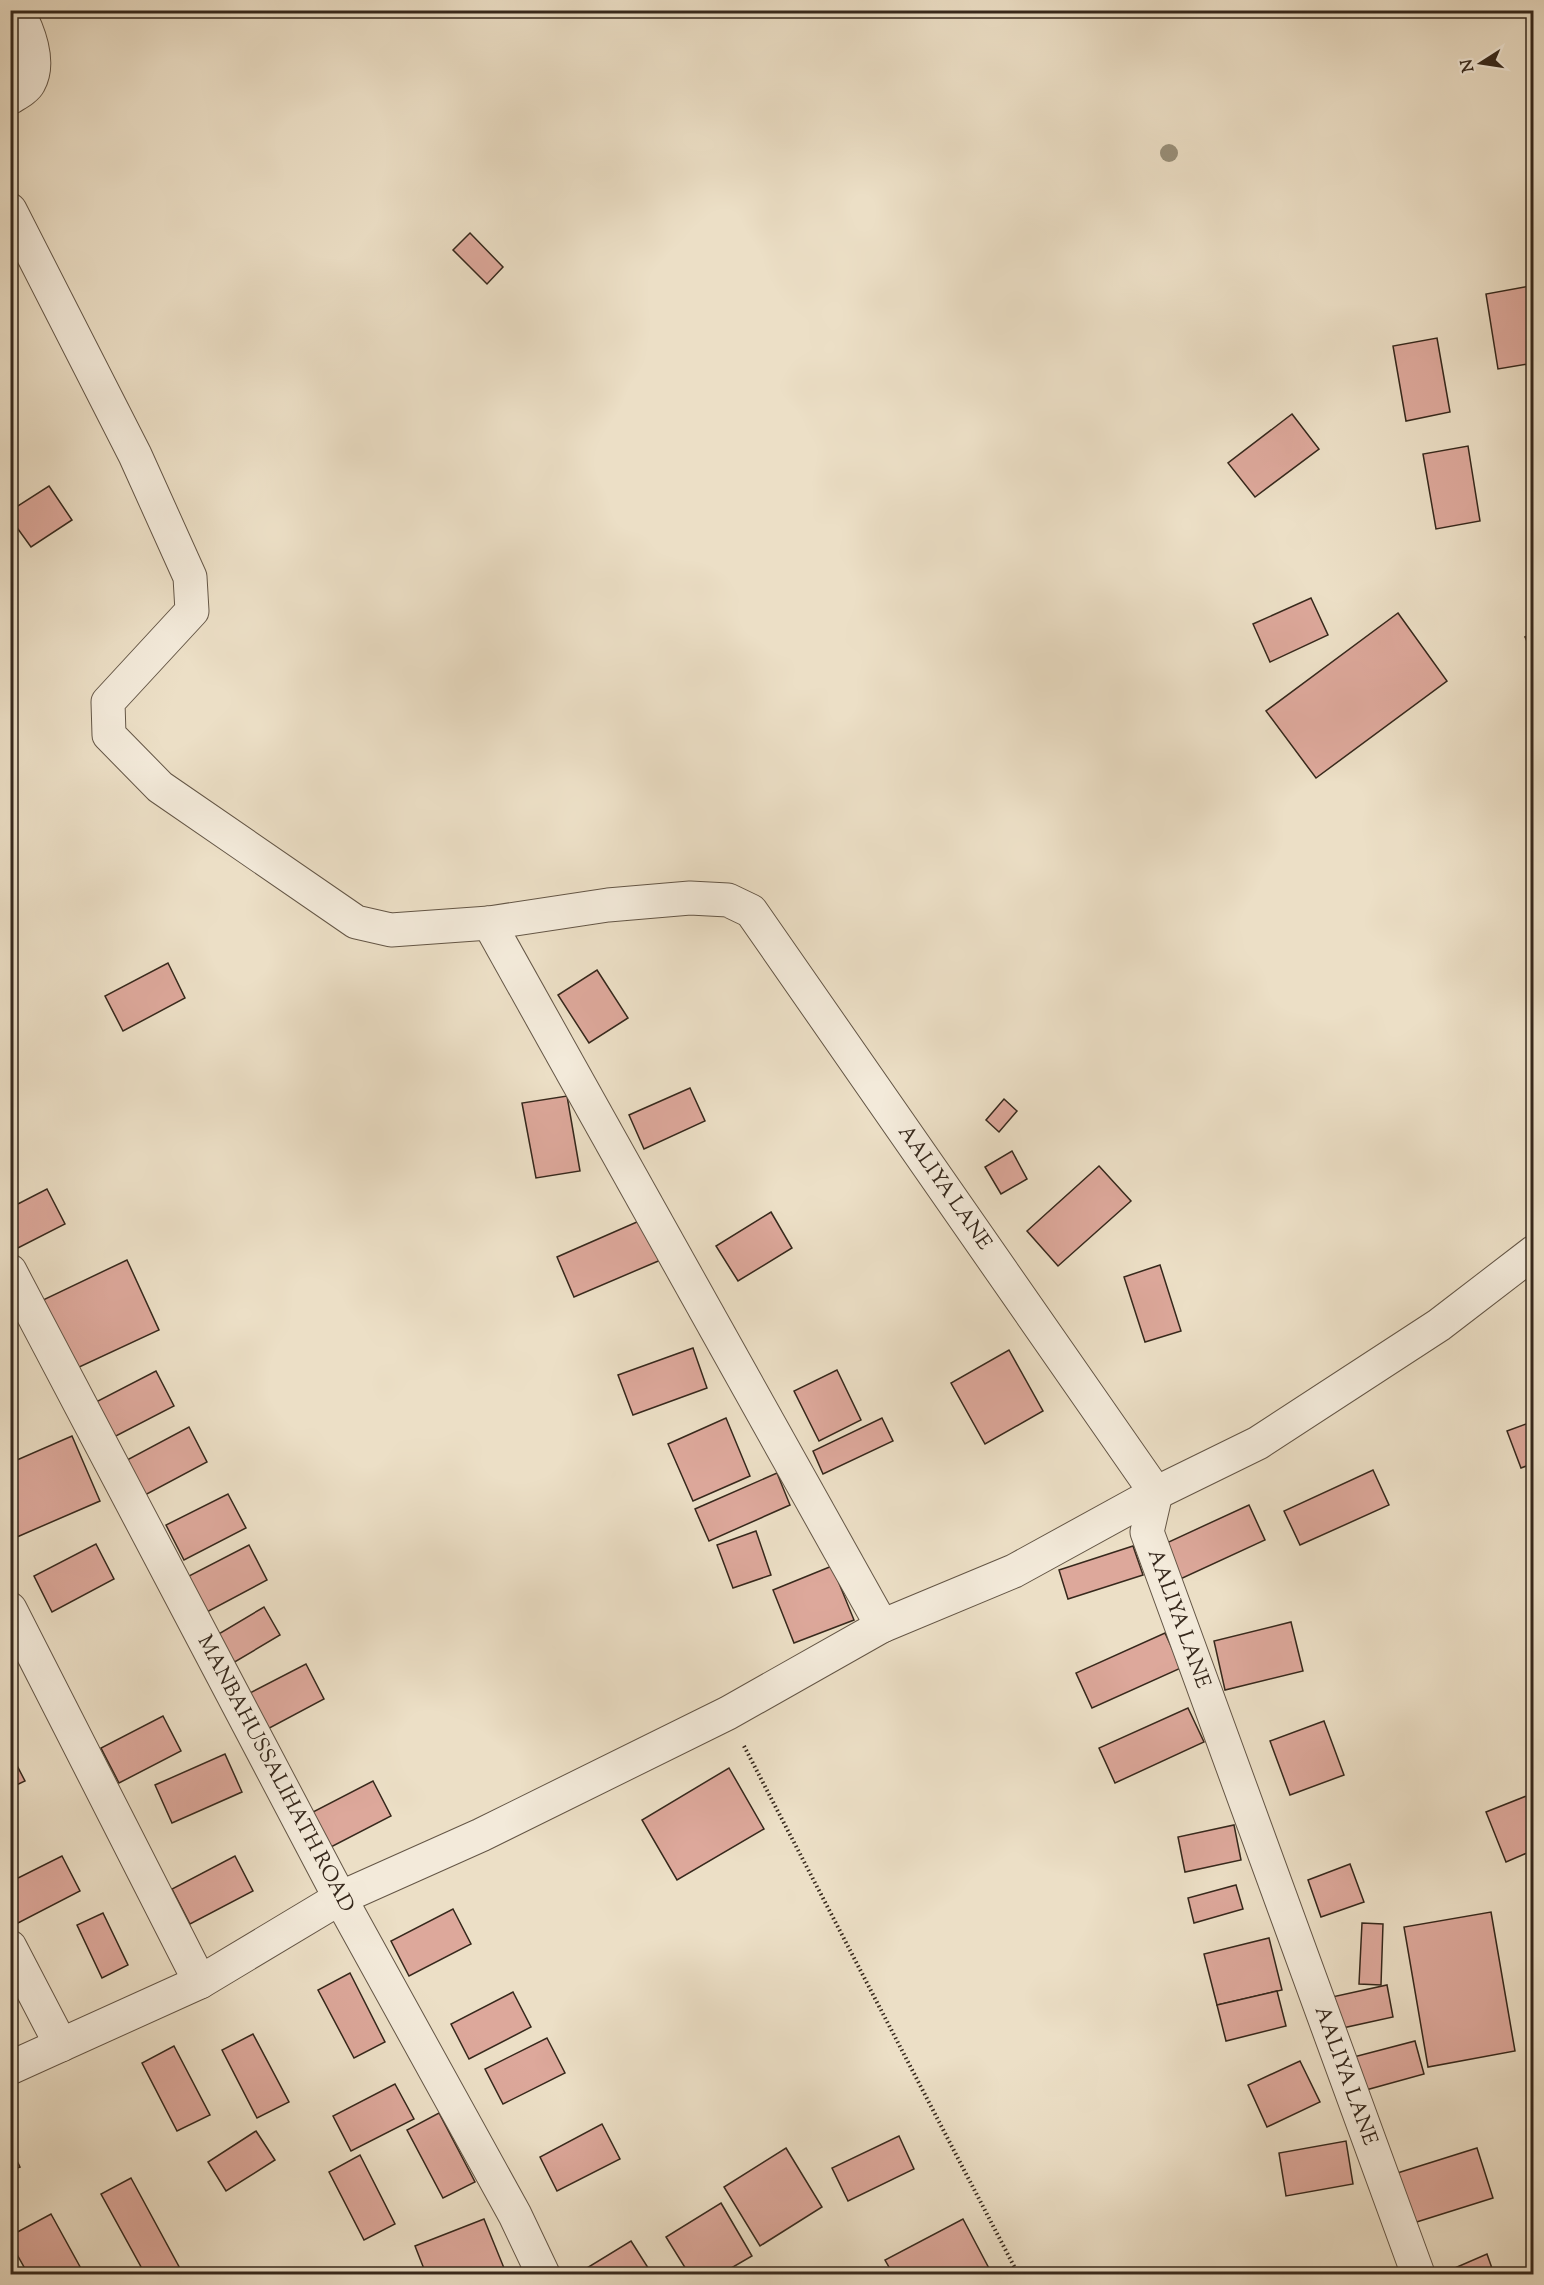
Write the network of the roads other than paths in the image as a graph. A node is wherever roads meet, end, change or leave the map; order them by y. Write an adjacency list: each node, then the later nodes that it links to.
1 (17, 10): 2 (street)
2 (10, 98)
3 (10, 210): 4 (street)
4 (489, 923): 7 (street, AALIYA LANE); 9 (street)
5 (1533, 1252): 7 (street)
6 (10, 1271): 10 (street, MANBAHUSSALIHATH ROAD)
7 (1156, 1493): 9 (street); 16 (street, AALIYA LANE)
8 (10, 1609): 12 (street)
9 (882, 1626): 10 (street)
10 (340, 1898): 12 (street); 15 (street, MANBAHUSSALIHATH ROAD)
11 (10, 1947): 13 (street)
12 (200, 1982): 13 (street)
13 (61, 2045): 14 (street)
14 (10, 2068)
15 (543, 2274)
16 (1418, 2274)

